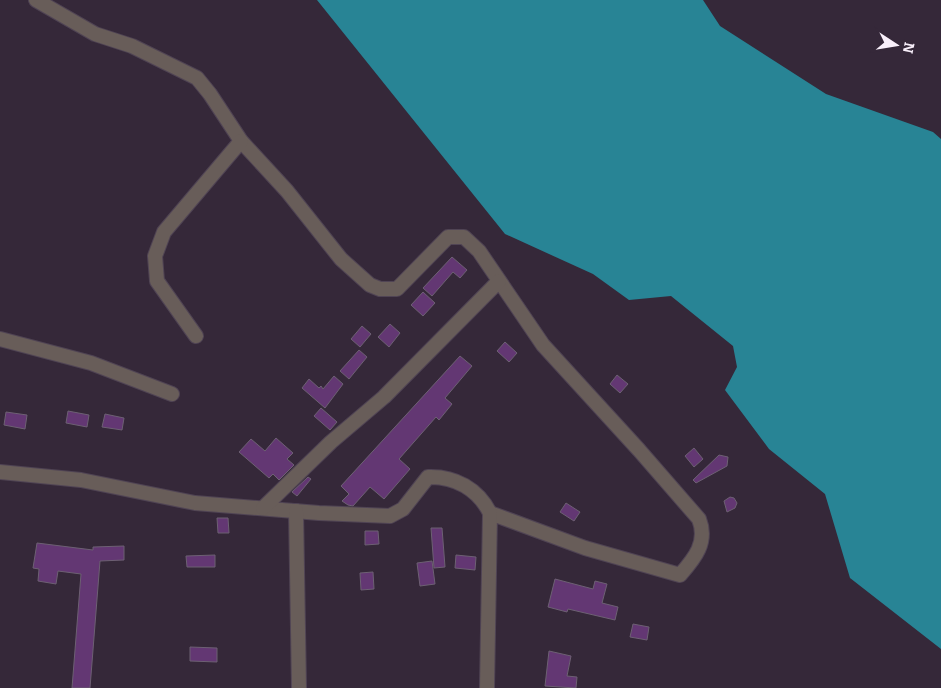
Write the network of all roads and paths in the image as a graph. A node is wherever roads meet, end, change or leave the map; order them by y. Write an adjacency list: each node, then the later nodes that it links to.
1 (36, 0): 2 (street)
2 (242, 141): 3 (street); 4 (street)
3 (498, 281): 8 (street); 10 (street)
4 (196, 336)
5 (0, 339): 6 (street)
6 (172, 394)
7 (0, 472): 8 (street)
8 (263, 508): 9 (street)
9 (296, 511): 10 (street); 11 (street)
10 (490, 513): 12 (street)
11 (299, 688)
12 (486, 688)

